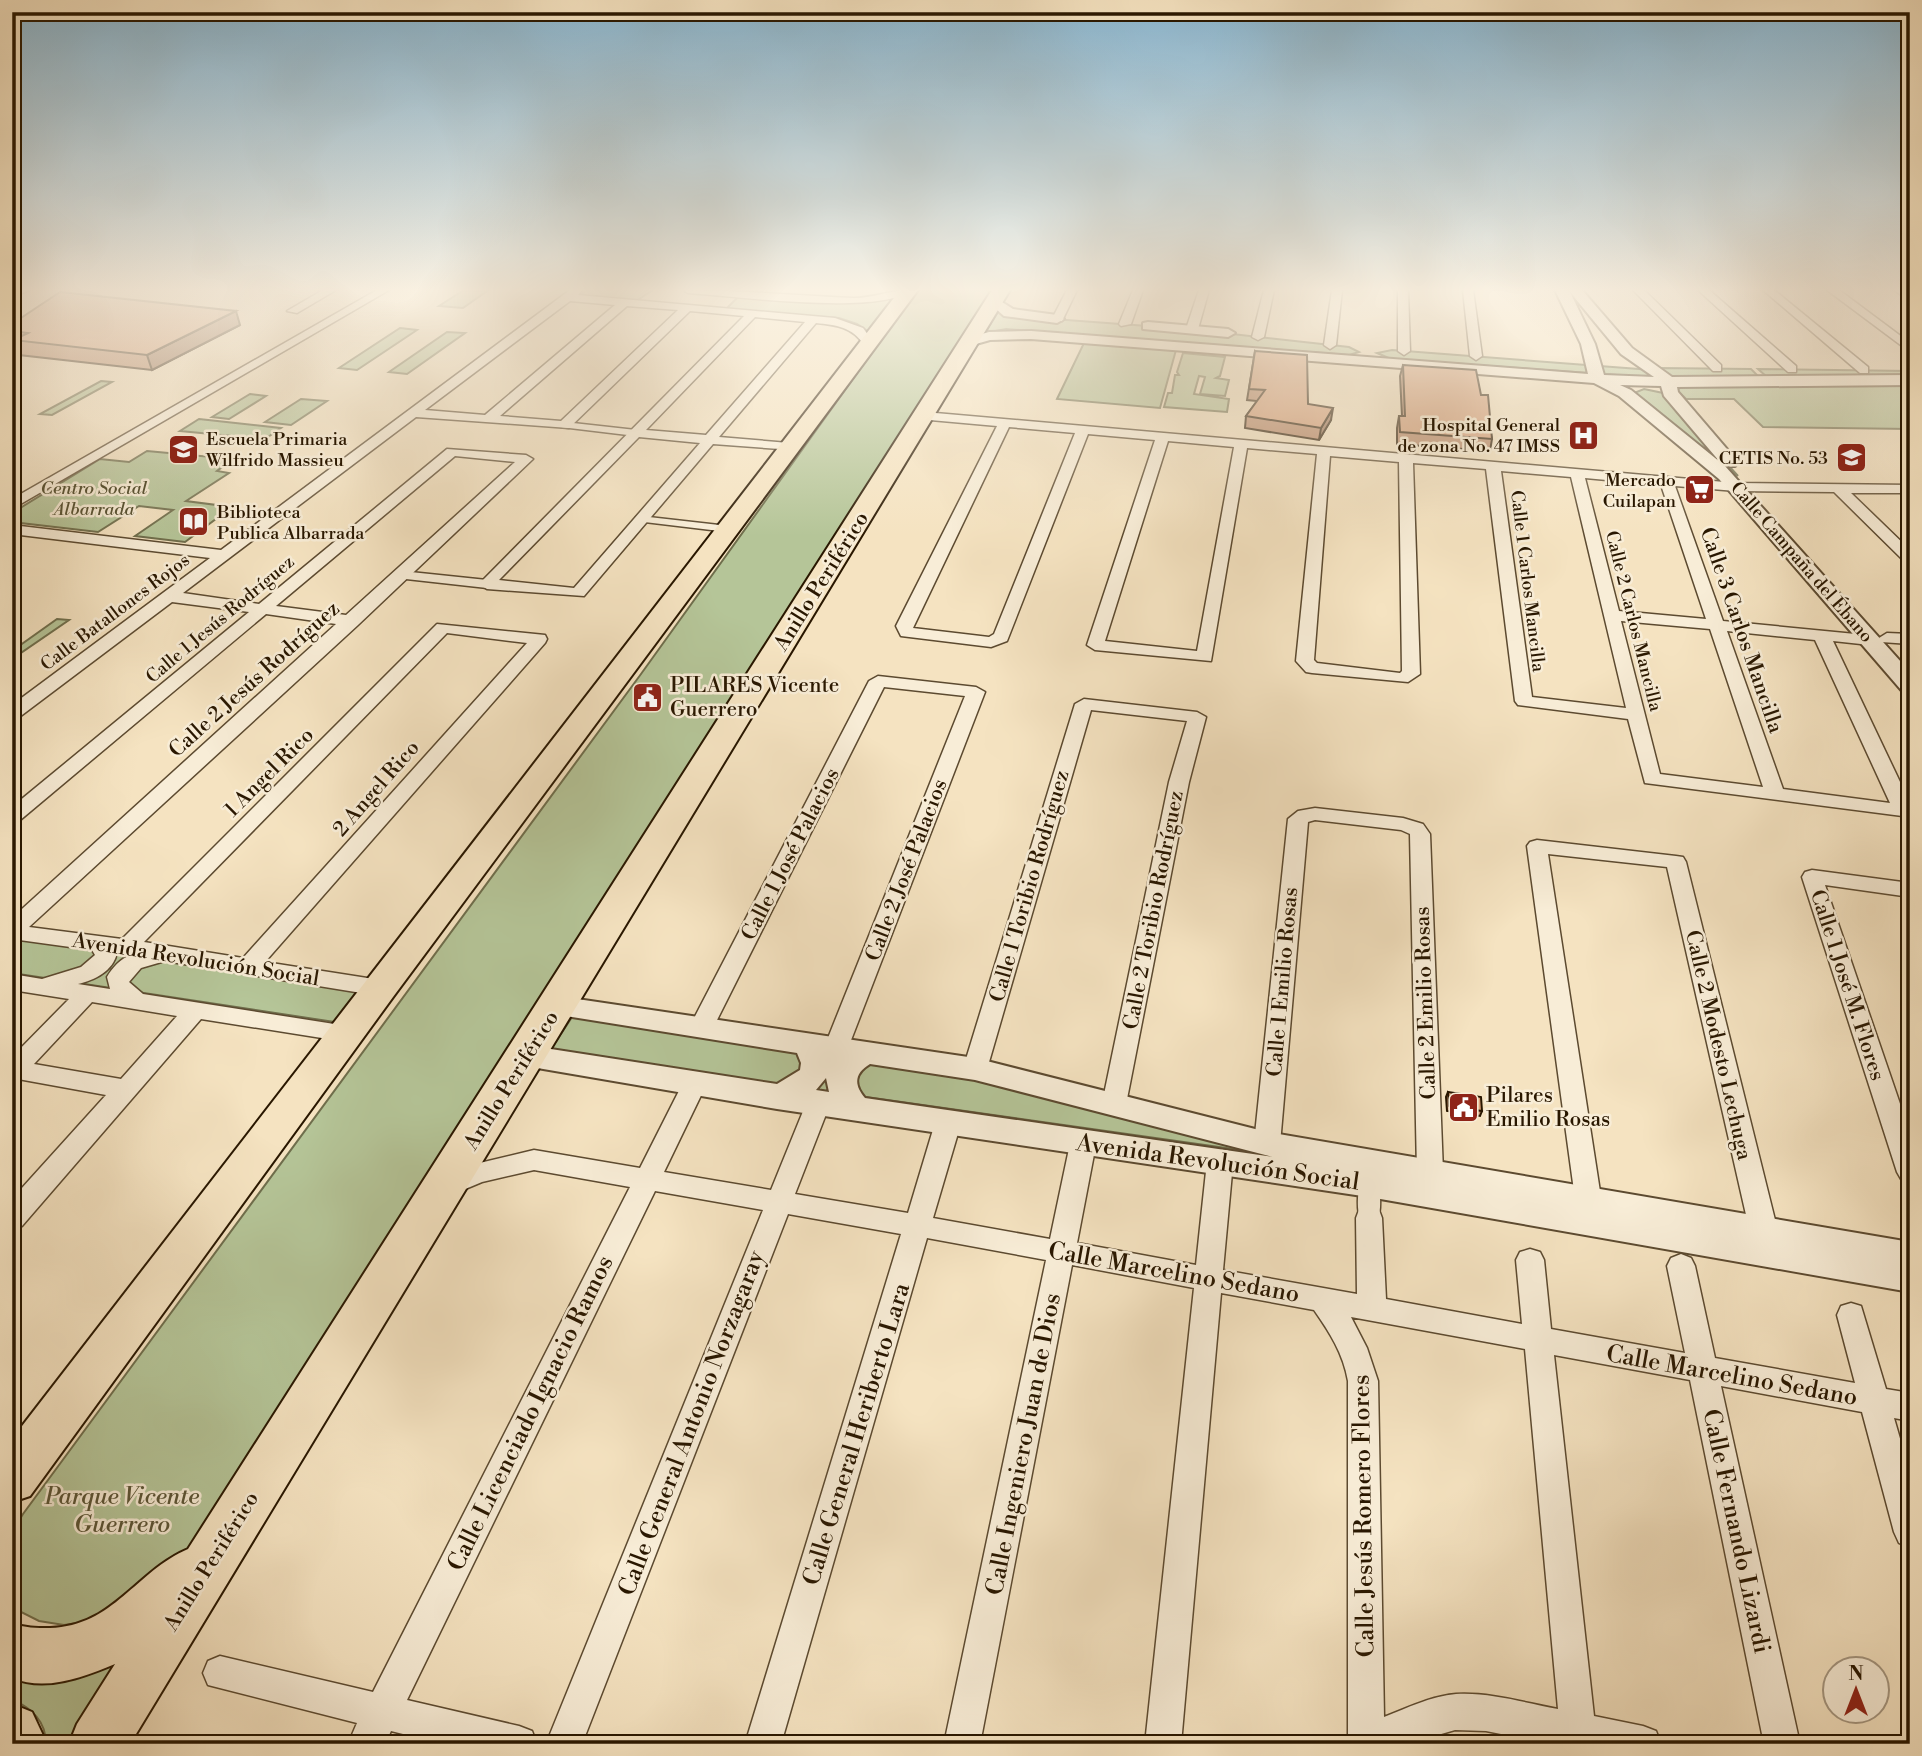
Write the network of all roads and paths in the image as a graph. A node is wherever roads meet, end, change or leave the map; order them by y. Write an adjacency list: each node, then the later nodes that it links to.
1 (236, 372): 38 (street)
2 (469, 372): 18 (street, Calle Batallones Rojos)
3 (543, 372): 20 (street)
4 (620, 372): 22 (street)
5 (696, 372): 24 (street)
6 (767, 372): 26 (street)
7 (846, 372): 28 (main road)
8 (951, 372): 19 (main road, Anillo Periférico)
9 (1599, 372): 17 (street, Calle Campaña del Ébano)
10 (1618, 372): 15 (street)
11 (1652, 372): 15 (street, Calle Campaña del Ébano)
12 (1701, 372): 15 (street)
13 (1758, 372): 16 (street)
14 (1910, 380): 16 (street)
15 (1663, 381): 16 (street); 17 (street); 35 (street, Calle Campaña del Ébano)
16 (1768, 381)
17 (1625, 393): 35 (street, Calle Campaña del Ébano)
18 (414, 413): 20 (street); 42 (street, Calle Batallones Rojos)
19 (924, 416): 21 (street); 75 (main road, Anillo Periférico)
20 (487, 420): 22 (street)
21 (1006, 423): 23 (street); 23 (street)
22 (564, 425): 24 (street)
23 (1083, 430): 25 (street)
24 (636, 433): 26 (street); 45 (street)
25 (1163, 437): 27 (street); 27 (street)
26 (707, 440): 28 (street); 39 (street)
27 (1241, 444): 29 (street)
28 (789, 447): 41 (main road)
29 (1324, 451): 31 (street); 31 (street)
30 (452, 452): 44 (street, Calle 2 Jesús Rodríguez); 47 (street, Calle 1 Jesús Rodríguez)
31 (1406, 458): 32 (street)
32 (1493, 466): 33 (street); 59 (street, Calle 1 Carlos Mancilla)
33 (1577, 474): 34 (street); 48 (street, Calle 2 Carlos Mancilla)
34 (1667, 482): 35 (street); 50 (street, Calle 3 Carlos Mancilla)
35 (1743, 487): 36 (street); 53 (street, Calle Campaña del Ébano)
36 (1838, 488): 37 (street); 43 (street)
37 (1910, 489)
38 (12, 505)
39 (640, 519): 41 (street); 45 (street)
40 (12, 529): 42 (street)
41 (728, 529): 72 (main road)
42 (223, 555): 46 (street, Calle Batallones Rojos)
43 (1910, 559)
44 (401, 575): 45 (street); 49 (street, Calle 2 Jesús Rodríguez)
45 (487, 584)
46 (167, 596): 47 (street); 58 (street, Calle Batallones Rojos)
47 (263, 608): 49 (street); 63 (street, Calle 1 Jesús Rodríguez)
48 (1613, 615): 50 (street); 59 (street, Calle 2 Carlos Mancilla)
49 (352, 621): 66 (street, Calle 2 Jesús Rodríguez)
50 (1715, 625): 52 (street); 61 (street, Calle 3 Carlos Mancilla)
51 (443, 628): 68 (street, 1 Angel Rico); 70 (street, 2 Angel Rico)
52 (1822, 636): 53 (street); 62 (street)
53 (1878, 639): 54 (street); 55 (street, Calle Campaña del Ébano); 56 (street, Calle Campaña del Ébano)
54 (1910, 639)
55 (1910, 664)
56 (1910, 686)
57 (976, 692): 77 (street, Calle 1 José Palacios); 80 (street, Calle 2 José Palacios)
58 (12, 714)
59 (1638, 715): 61 (street, Calle 2 Carlos Mancilla)
60 (1197, 717): 83 (street, Calle 1 Toribio Rodríguez); 89 (street, Calle 2 Toribio Rodríguez)
61 (1775, 794): 62 (street)
62 (1907, 810)
63 (12, 817)
64 (1420, 834): 93 (street, Calle 1 Emilio Rosas); 95 (street, Calle 2 Emilio Rosas)
65 (1910, 890): 96 (street, Calle 1 José M. Flores)
66 (12, 931): 67 (street, Avenida Revolución Social)
67 (98, 943): 68 (street, Avenida Revolución Social); 71 (street)
68 (127, 947): 69 (street, Avenida Revolución Social)
69 (166, 954): 70 (street, Avenida Revolución Social); 74 (street)
70 (248, 967): 72 (street, Avenida Revolución Social)
71 (22, 984): 73 (street)
72 (380, 988): 78 (main road)
73 (88, 993): 74 (street); 84 (street)
74 (136, 1001): 76 (street)
75 (557, 1006): 77 (street, Avenida Revolución Social); 82 (main road, Anillo Periférico)
76 (196, 1010): 78 (street); 86 (street)
77 (701, 1028): 79 (street, Avenida Revolución Social)
78 (347, 1034): 119 (main road)
79 (806, 1043): 80 (street, Avenida Revolución Social); 87 (street)
80 (836, 1048): 81 (street, Avenida Revolución Social)
81 (868, 1053): 83 (street, Avenida Revolución Social); 90 (street)
82 (525, 1056): 85 (street, Avenida Revolución Social); 99 (main road, Anillo Periférico)
83 (975, 1069): 89 (street, Avenida Revolución Social)
84 (13, 1070): 86 (street)
85 (695, 1083): 87 (street, Avenida Revolución Social); 97 (street, Calle Licenciado Ignacio Ramos)
86 (126, 1089): 102 (street)
87 (777, 1097): 88 (street, Avenida Revolución Social)
88 (818, 1104): 90 (street, Avenida Revolución Social); 101 (street, Calle General Antonio Norzagaray)
89 (1114, 1104): 93 (street, Avenida Revolución Social)
90 (856, 1109): 91 (street, Avenida Revolución Social)
91 (948, 1124): 92 (street, Avenida Revolución Social); 104 (street, Calle General Heriberto Lara)
92 (1083, 1144): 94 (street, Avenida Revolución Social); 107 (street, Calle Ingeniero Juan de Dios)
93 (1267, 1144): 95 (street, Avenida Revolución Social)
94 (1220, 1162): 98 (street, Avenida Revolución Social); 111 (street)
95 (1430, 1172): 100 (street, Avenida Revolución Social)
96 (1910, 1172)
97 (646, 1178): 99 (street, Calle Marcelino Sedano); 101 (street, Calle Marcelino Sedano); 124 (street, Calle Licenciado Ignacio Ramos)
98 (1369, 1184): 103 (street); 106 (street, Avenida Revolución Social)
99 (442, 1189): 121 (main road, Anillo Periférico)
100 (1588, 1198): 105 (street, Avenida Revolución Social); 105 (street, Calle 2 Modesto Lechuga)
101 (778, 1201): 104 (street, Calle Marcelino Sedano); 132 (street, Calle General Antonio Norzagaray)
102 (12, 1218)
103 (1369, 1218): 113 (street)
104 (919, 1226): 107 (street, Calle Marcelino Sedano); 133 (street, Calle General Heriberto Lara)
105 (1763, 1228): 108 (street, Avenida Revolución Social)
106 (1679, 1251): 110 (street, Avenida Revolución Social); 116 (street, Calle Fernando Lizardi)
107 (1062, 1252): 111 (street, Calle Marcelino Sedano); 134 (street, Calle Ingeniero Juan de Dios)
108 (1910, 1256)
109 (1530, 1260): 115 (street)
110 (1910, 1277)
111 (1208, 1280): 112 (street, Calle Marcelino Sedano); 135 (street)
112 (1322, 1299): 113 (street, Calle Marcelino Sedano); 127 (street, Calle Jesús Romero Flores)
113 (1372, 1309): 115 (street, Calle Marcelino Sedano)
114 (1852, 1315): 117 (street)
115 (1539, 1340): 116 (street, Calle Marcelino Sedano); 125 (street)
116 (1703, 1369): 117 (street, Calle Marcelino Sedano); 137 (street, Calle Fernando Lizardi)
117 (1875, 1401): 118 (street, Calle Marcelino Sedano); 120 (street)
118 (1910, 1407)
119 (12, 1479)
120 (1910, 1532)
121 (222, 1543): 122 (main road); 129 (main road, Anillo Periférico)
122 (12, 1650)
123 (219, 1673): 124 (street)
124 (382, 1712): 130 (street, Calle Licenciado Ignacio Ramos); 131 (street)
125 (1578, 1730): 127 (street); 136 (street)
126 (12, 1732): 128 (main road)
127 (1366, 1743)
128 (19, 1744)
129 (97, 1744)
130 (366, 1744)
131 (519, 1744)
132 (564, 1744)
133 (763, 1744)
134 (962, 1744)
135 (1163, 1744)
136 (1643, 1744)
137 (1782, 1744)

